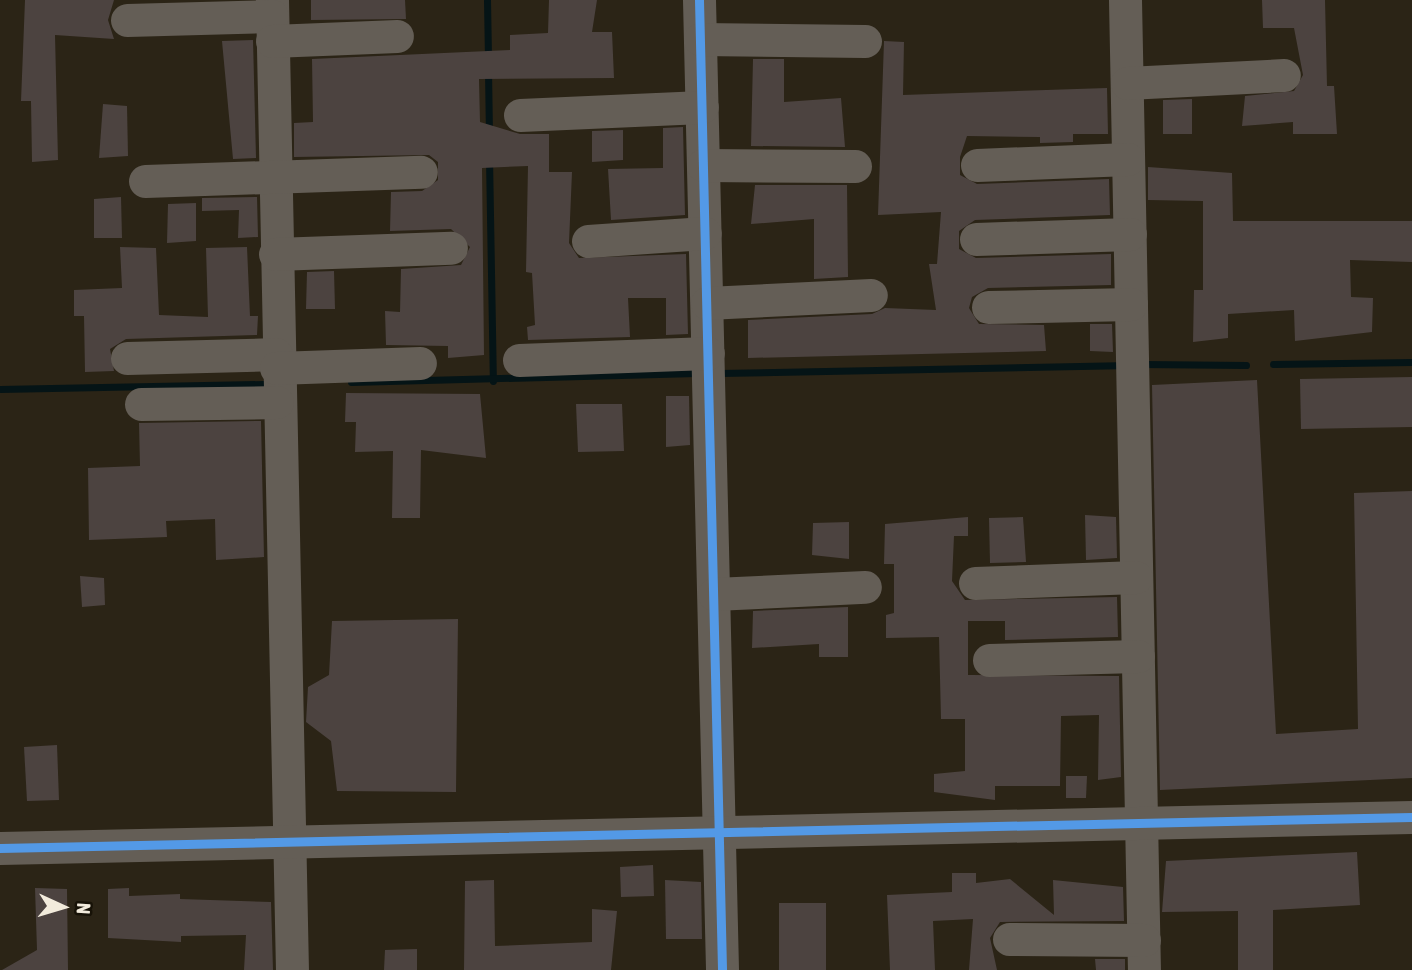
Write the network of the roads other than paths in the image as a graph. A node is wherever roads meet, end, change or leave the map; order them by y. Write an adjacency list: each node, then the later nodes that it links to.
1 (699, 0): 6 (street)
2 (1125, 0): 9 (street)
3 (272, 19): 4 (street); 5 (street); 17 (street)
4 (127, 20)
5 (397, 36)
6 (700, 40): 7 (street); 10 (street)
7 (865, 41)
8 (1284, 75): 9 (street)
9 (1127, 83): 12 (street)
10 (702, 107): 11 (street); 13 (street)
11 (520, 115)
12 (1128, 159): 14 (street); 20 (street)
13 (703, 165): 15 (street); 19 (street)
14 (977, 165)
15 (855, 166)
16 (421, 172): 17 (street)
17 (274, 178): 18 (street); 24 (street)
18 (145, 181)
19 (705, 233): 22 (street); 26 (street)
20 (1130, 234): 21 (street); 27 (street)
21 (976, 239)
22 (588, 241)
23 (451, 248): 24 (street)
24 (275, 254): 32 (street)
25 (871, 295): 26 (street)
26 (707, 303): 29 (street)
27 (1131, 304): 28 (street); 36 (street)
28 (988, 307)
29 (708, 353): 31 (street); 39 (street)
30 (127, 358): 32 (street)
31 (519, 360)
32 (276, 361): 33 (street); 34 (street)
33 (420, 363)
34 (277, 402): 35 (street); 45 (street)
35 (141, 404)
36 (1136, 577): 37 (street); 40 (street)
37 (975, 583)
38 (865, 587): 39 (street)
39 (714, 594): 44 (street)
40 (1138, 656): 41 (street); 43 (street)
41 (989, 660)
42 (1412, 817): 43 (street)
43 (1141, 825): 44 (street); 48 (street)
44 (720, 830): 45 (street); 50 (street)
45 (289, 840): 46 (street); 49 (street)
46 (0, 848)
47 (1009, 939): 48 (street)
48 (1144, 955)
49 (292, 970)
50 (722, 970)

